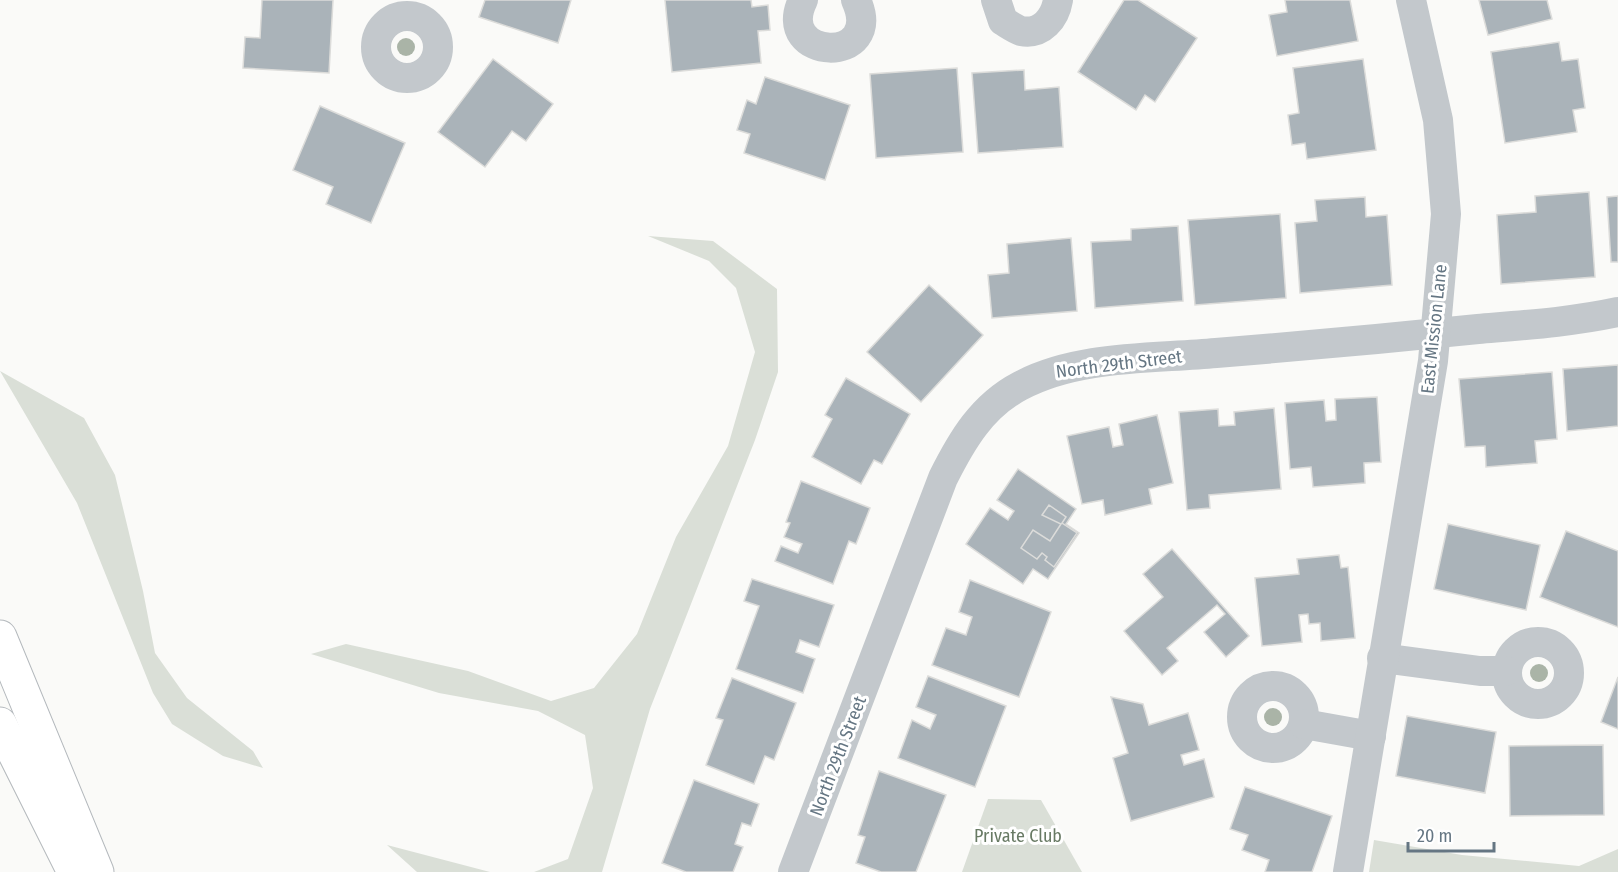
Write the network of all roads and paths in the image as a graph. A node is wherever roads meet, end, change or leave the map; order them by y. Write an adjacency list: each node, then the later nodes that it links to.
1 (803, 0): 2 (street)
2 (856, 0)
3 (996, 0): 4 (street)
4 (1058, 0)
5 (1410, 0): 7 (street, East Mission Lane)
6 (1618, 312): 7 (street, North 29th Street)
7 (1435, 334): 9 (street, East Mission Lane); 16 (street, North 29th Street)
8 (0, 637): 15 (highway)
9 (1382, 658): 10 (street); 13 (street, East Mission Lane)
10 (1506, 671)
11 (0, 724): 14 (highway)
12 (1304, 724): 13 (street)
13 (1371, 736): 17 (street, East Mission Lane)
14 (74, 872)
15 (97, 872)
16 (793, 872)
17 (1348, 872)

